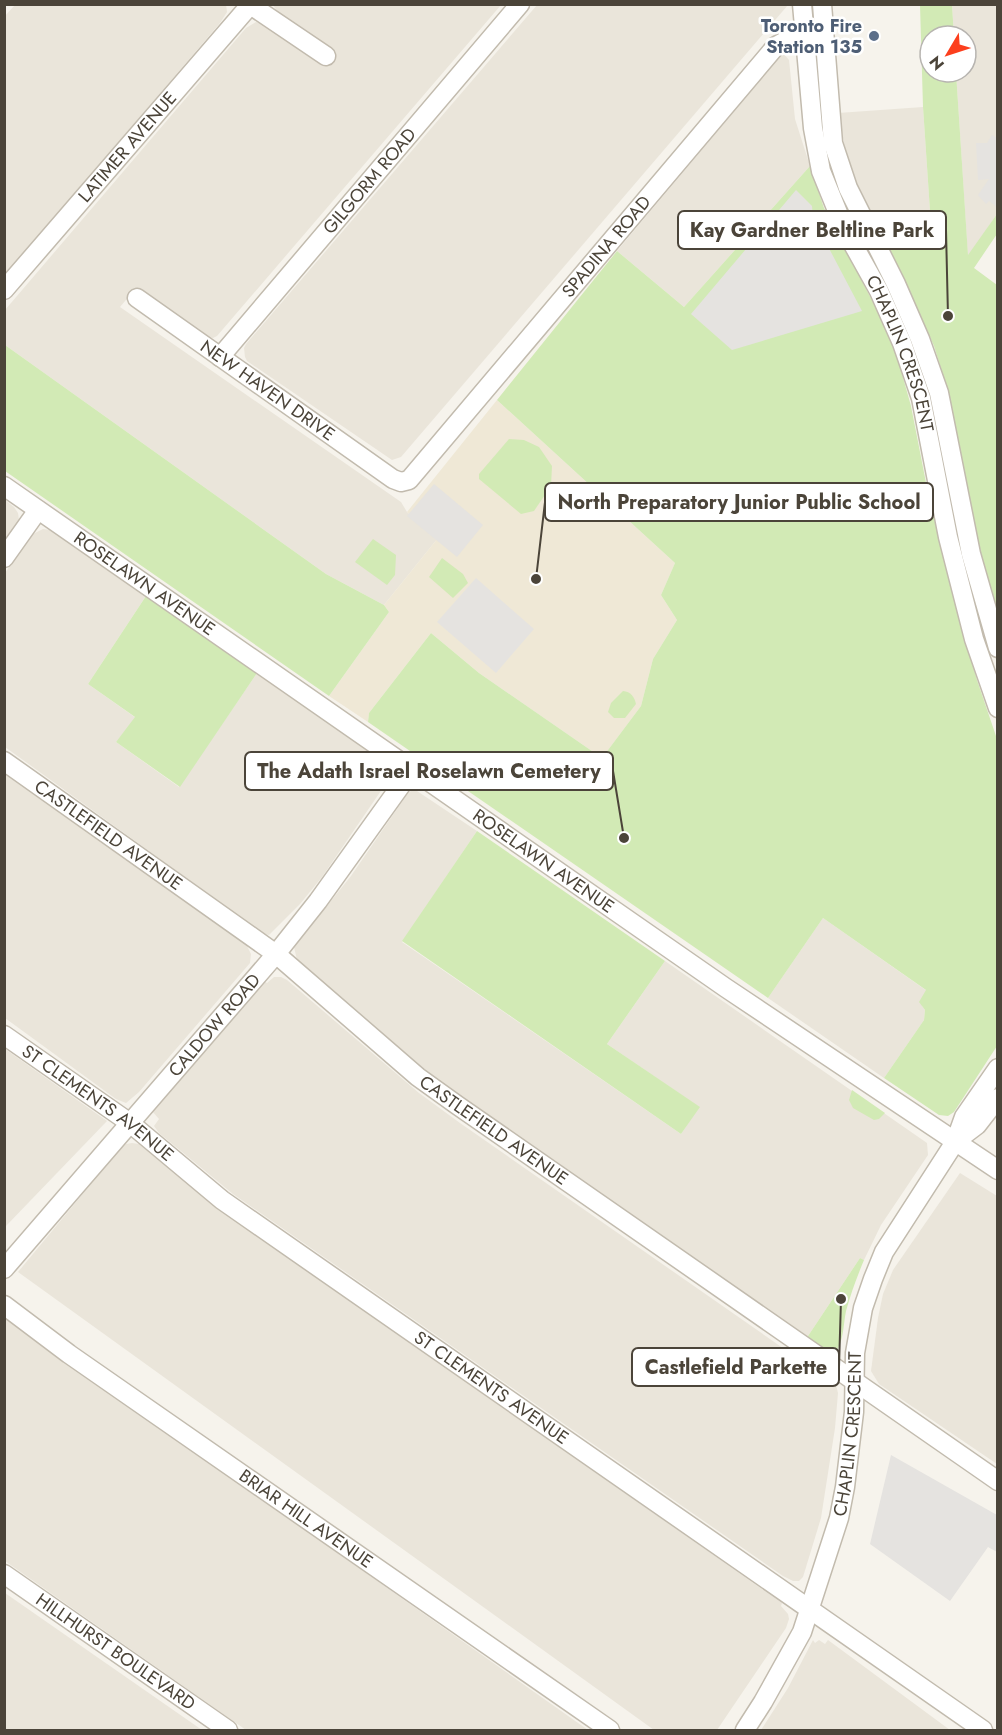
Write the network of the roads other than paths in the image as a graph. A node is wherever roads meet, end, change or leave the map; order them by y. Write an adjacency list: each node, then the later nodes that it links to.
1 (520, 4): 10 (street, GILGORM ROAD)
2 (802, 4): 5 (street, CHAPLIN CRESCENT)
3 (822, 4): 6 (street, CHAPLIN CRESCENT)
4 (250, 5): 7 (street); 8 (street, LATIMER AVENUE)
5 (803, 37): 6 (street, SPADINA ROAD); 11 (street, SPADINA ROAD); 15 (street, CHAPLIN CRESCENT)
6 (824, 39): 16 (street, CHAPLIN CRESCENT)
7 (326, 56)
8 (4, 290)
9 (137, 298): 10 (street, NEW HAVEN DRIVE)
10 (220, 357): 11 (street, NEW HAVEN DRIVE)
11 (401, 482)
12 (4, 486): 13 (street, ROSELAWN AVENUE)
13 (38, 510): 14 (street); 19 (street, ROSELAWN AVENUE)
14 (4, 558)
15 (974, 639): 16 (street, CHAPLIN CRESCENT); 17 (street, CHAPLIN CRESCENT)
16 (995, 641)
17 (998, 708)
18 (4, 760): 20 (street, CASTLEFIELD AVENUE)
19 (412, 770): 20 (street, CALDOW ROAD); 25 (street, ROSELAWN AVENUE)
20 (276, 954): 24 (street, CALDOW ROAD); 29 (street, CASTLEFIELD AVENUE)
21 (4, 1035): 24 (street, ST CLEMENTS AVENUE)
22 (998, 1068): 25 (street, CHAPLIN CRESCENT)
23 (998, 1098): 25 (street, CHAPLIN CRESCENT)
24 (130, 1123): 27 (street, CALDOW ROAD); 32 (street, ST CLEMENTS AVENUE)
25 (954, 1142): 26 (street, ROSELAWN AVENUE); 29 (street, CHAPLIN CRESCENT)
26 (998, 1170)
27 (4, 1269)
28 (4, 1305): 34 (street, BRIAR HILL AVENUE)
29 (855, 1383): 30 (street, CASTLEFIELD AVENUE); 32 (street, CHAPLIN CRESCENT)
30 (998, 1481)
31 (4, 1575): 33 (street, HILLHURST BOULEVARD)
32 (809, 1610): 35 (street, CHAPLIN CRESCENT); 36 (street, ST CLEMENTS AVENUE)
33 (228, 1731)
34 (610, 1731)
35 (745, 1731)
36 (983, 1731)

